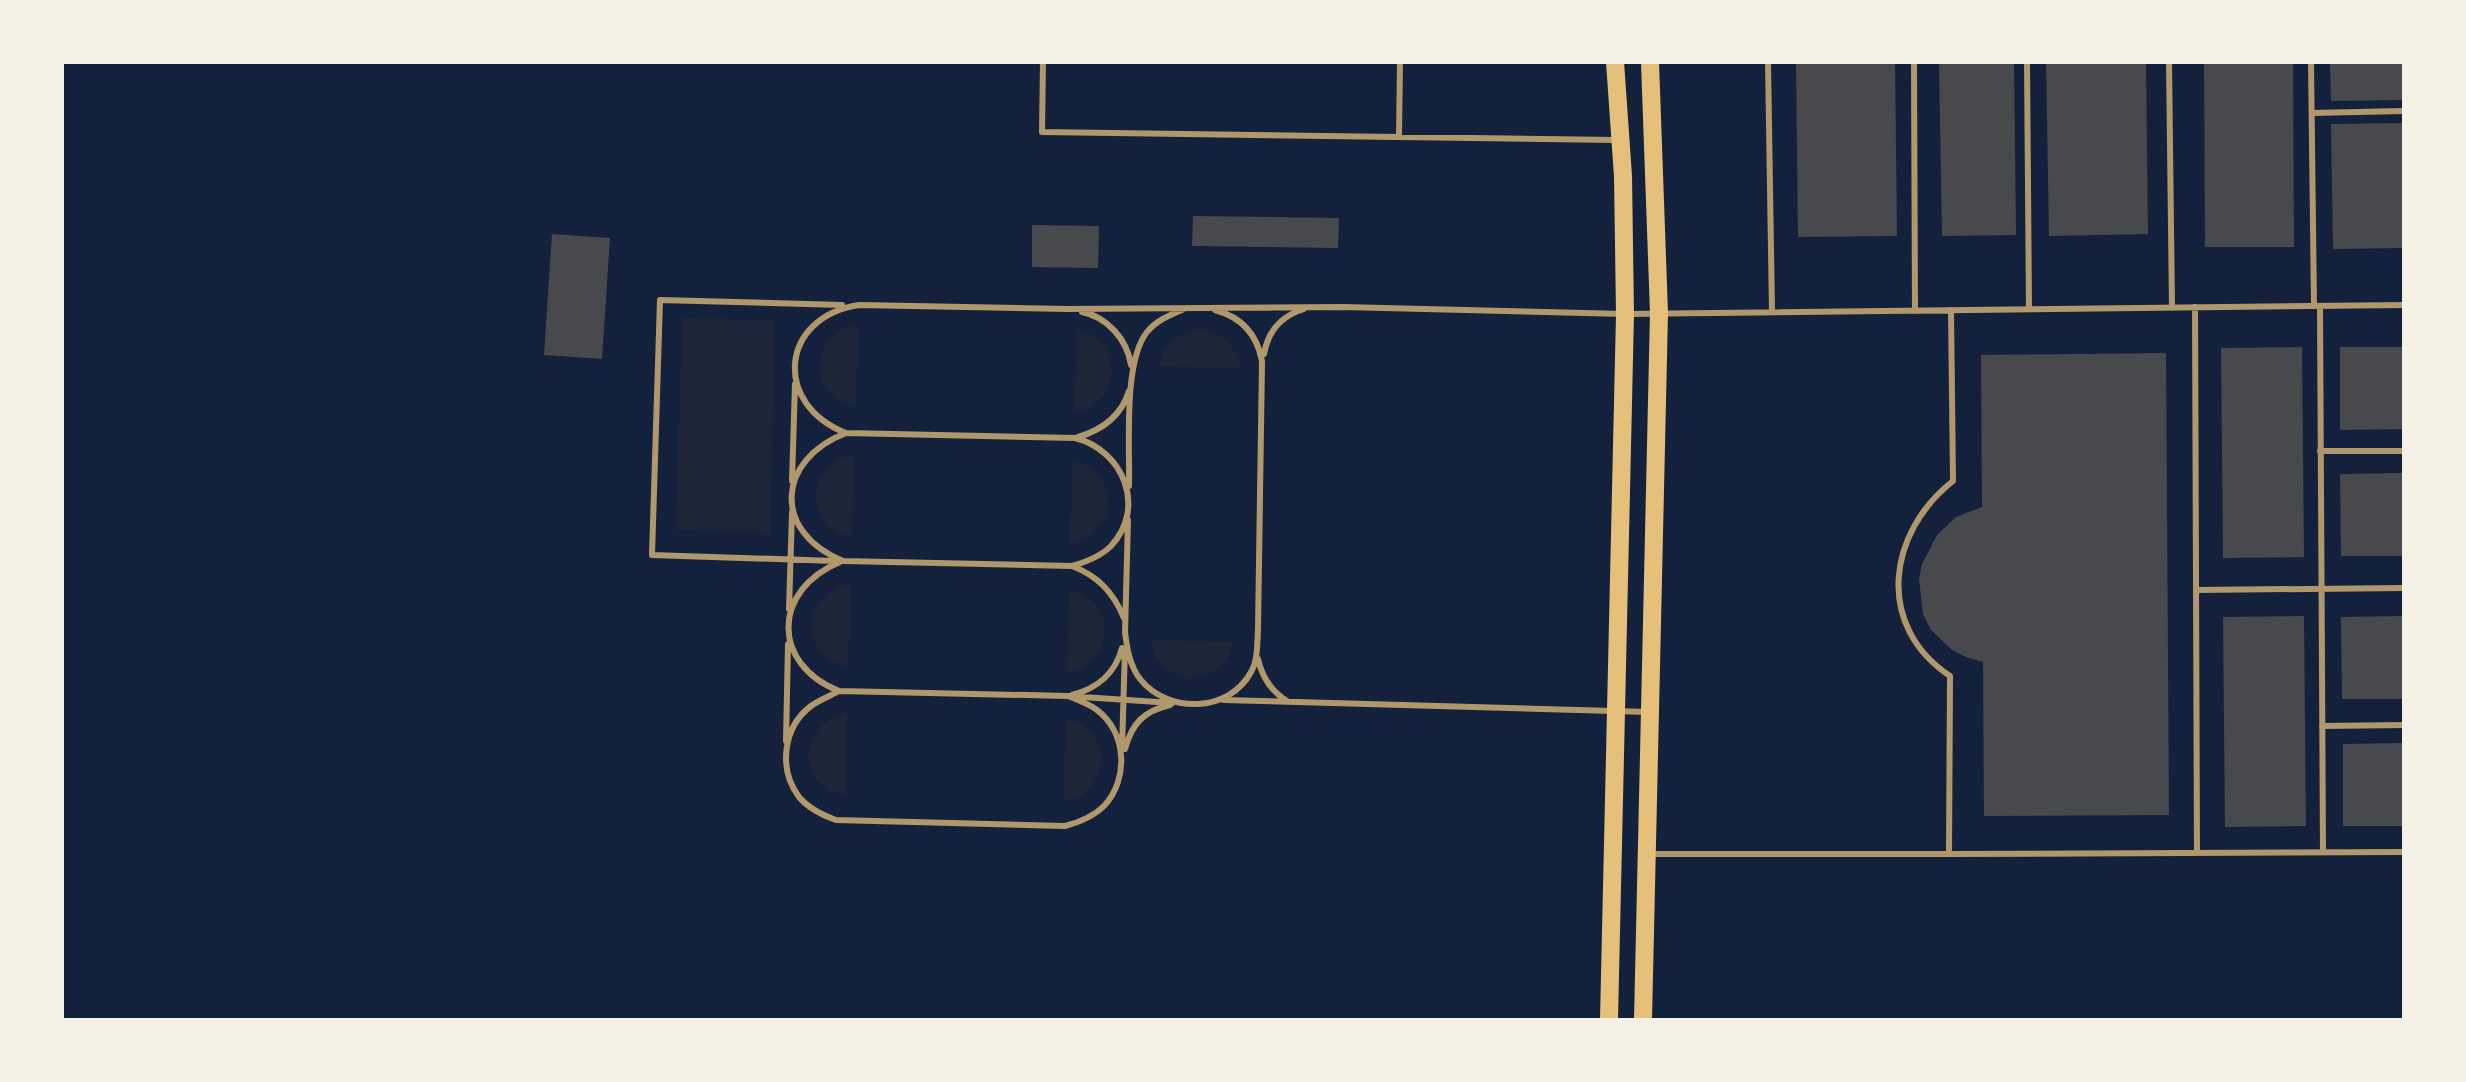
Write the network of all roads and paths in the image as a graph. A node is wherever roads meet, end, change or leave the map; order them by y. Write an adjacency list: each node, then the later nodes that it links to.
1 (1043, 62): 12 (lane)
2 (1400, 62): 12 (lane)
3 (1615, 62): 13 (main road)
4 (1650, 62): 26 (main road)
5 (1768, 62): 25 (lane)
6 (1914, 62): 24 (lane)
7 (2027, 62): 22 (lane)
8 (2169, 62): 20 (lane)
9 (2311, 62): 11 (lane)
10 (2404, 111): 11 (lane)
11 (2312, 113): 16 (lane)
12 (1399, 137): 13 (lane)
13 (1620, 141): 27 (main road)
14 (859, 305): 21 (lane); 29 (lane); 38 (lane)
15 (2404, 305): 16 (lane)
16 (2317, 306): 19 (lane); 33 (lane)
17 (1206, 307): 18 (lane); 21 (lane); 28 (lane); 30 (lane)
18 (1310, 307): 27 (lane); 28 (lane)
19 (2195, 307): 20 (lane); 43 (lane)
20 (2172, 308): 22 (lane)
21 (1067, 309): 30 (lane)
22 (2029, 309): 23 (lane)
23 (1951, 310): 24 (lane); 63 (lane)
24 (1915, 311): 25 (lane)
25 (1772, 312): 26 (lane)
26 (1659, 313): 27 (lane); 54 (main road)
27 (1625, 314): 53 (main road)
28 (1263, 362): 46 (lane)
29 (795, 372): 31 (lane); 36 (lane)
30 (1132, 381): 32 (lane); 35 (lane)
31 (846, 433): 32 (lane); 36 (lane)
32 (1075, 438): 35 (lane)
33 (2320, 451): 34 (lane); 42 (lane)
34 (2404, 451)
35 (1129, 500): 37 (lane)
36 (792, 501): 38 (lane); 39 (lane)
37 (1129, 509): 40 (lane); 45 (lane)
38 (790, 559): 39 (lane); 44 (lane)
39 (843, 561): 40 (lane); 44 (lane)
40 (1072, 566): 45 (lane)
41 (2404, 588): 42 (lane)
42 (2322, 589): 43 (lane); 56 (lane)
43 (2196, 590): 61 (lane)
44 (789, 631): 47 (lane); 57 (lane)
45 (1125, 632): 48 (lane); 49 (lane); 52 (lane)
46 (1257, 651): 50 (lane); 51 (lane)
47 (839, 691): 48 (lane); 57 (lane)
48 (1068, 696): 49 (lane); 58 (lane)
49 (1124, 700): 52 (lane); 58 (lane)
50 (1220, 700): 51 (lane); 52 (lane)
51 (1287, 701): 53 (lane)
52 (1183, 704): 58 (lane)
53 (1618, 711): 54 (lane); 64 (main road)
54 (1649, 712): 62 (main road)
55 (2404, 725): 56 (lane)
56 (2322, 726): 59 (lane)
57 (785, 760): 58 (lane)
58 (1122, 769)
59 (2323, 852): 60 (lane); 61 (lane)
60 (2404, 852)
61 (2197, 853): 63 (lane)
62 (1647, 854): 63 (lane); 65 (main road)
63 (1949, 854)
64 (1609, 1020)
65 (1643, 1020)

